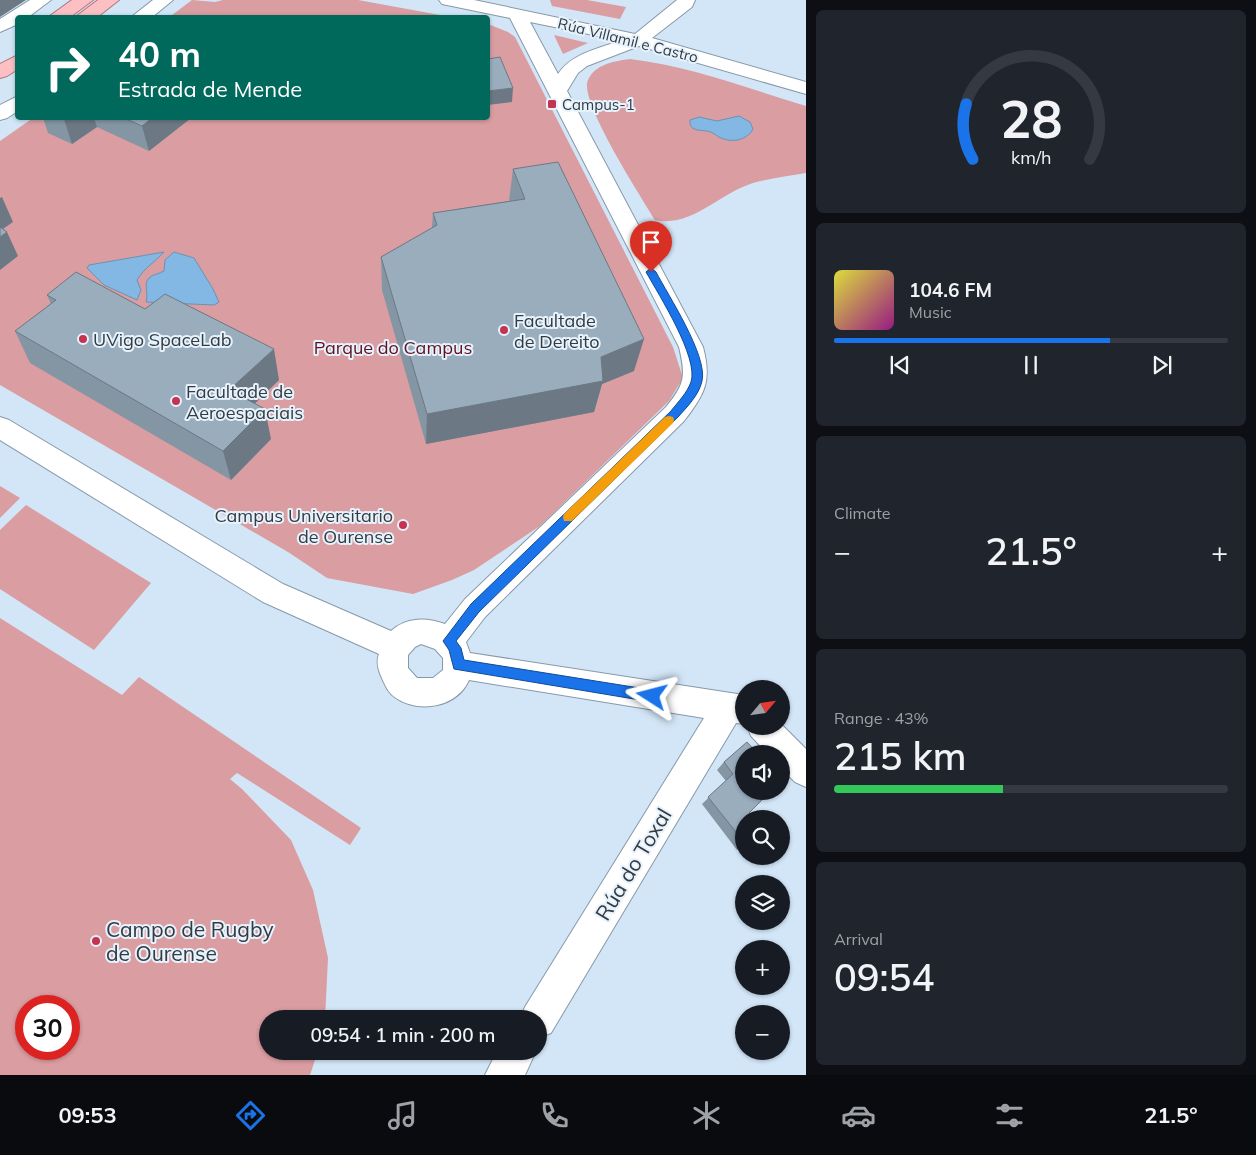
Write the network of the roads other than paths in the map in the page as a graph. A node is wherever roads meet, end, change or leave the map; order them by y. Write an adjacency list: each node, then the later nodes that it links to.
1 (42, 0): 8 (street)
2 (84, 0): 9 (main road)
3 (110, 0): 10 (main road)
4 (164, 0): 11 (street)
5 (448, 0): 7 (street, Rúa Villamil e Castro)
6 (686, 0): 14 (street)
7 (518, 14): 14 (street, Rúa Villamil e Castro); 20 (street)
8 (19, 15)
9 (61, 15)
10 (88, 15)
11 (143, 15)
12 (15, 17): 13 (street)
13 (0, 27)
14 (638, 40): 19 (street, Rúa Villamil e Castro); 20 (street)
15 (15, 44): 16 (main road)
16 (0, 54)
17 (15, 62): 18 (main road)
18 (0, 72)
19 (806, 88)
20 (557, 91): 25 (street)
21 (15, 104): 22 (street)
22 (0, 114)
23 (0, 427): 24 (street)
24 (396, 647): 25 (street); 25 (street)
25 (454, 653): 26 (street)
26 (735, 709)
27 (735, 711): 30 (street, Rúa do Toxal)
28 (771, 735): 29 (street)
29 (806, 771)
30 (544, 1010)
31 (513, 1060): 32 (street)
32 (504, 1075)

